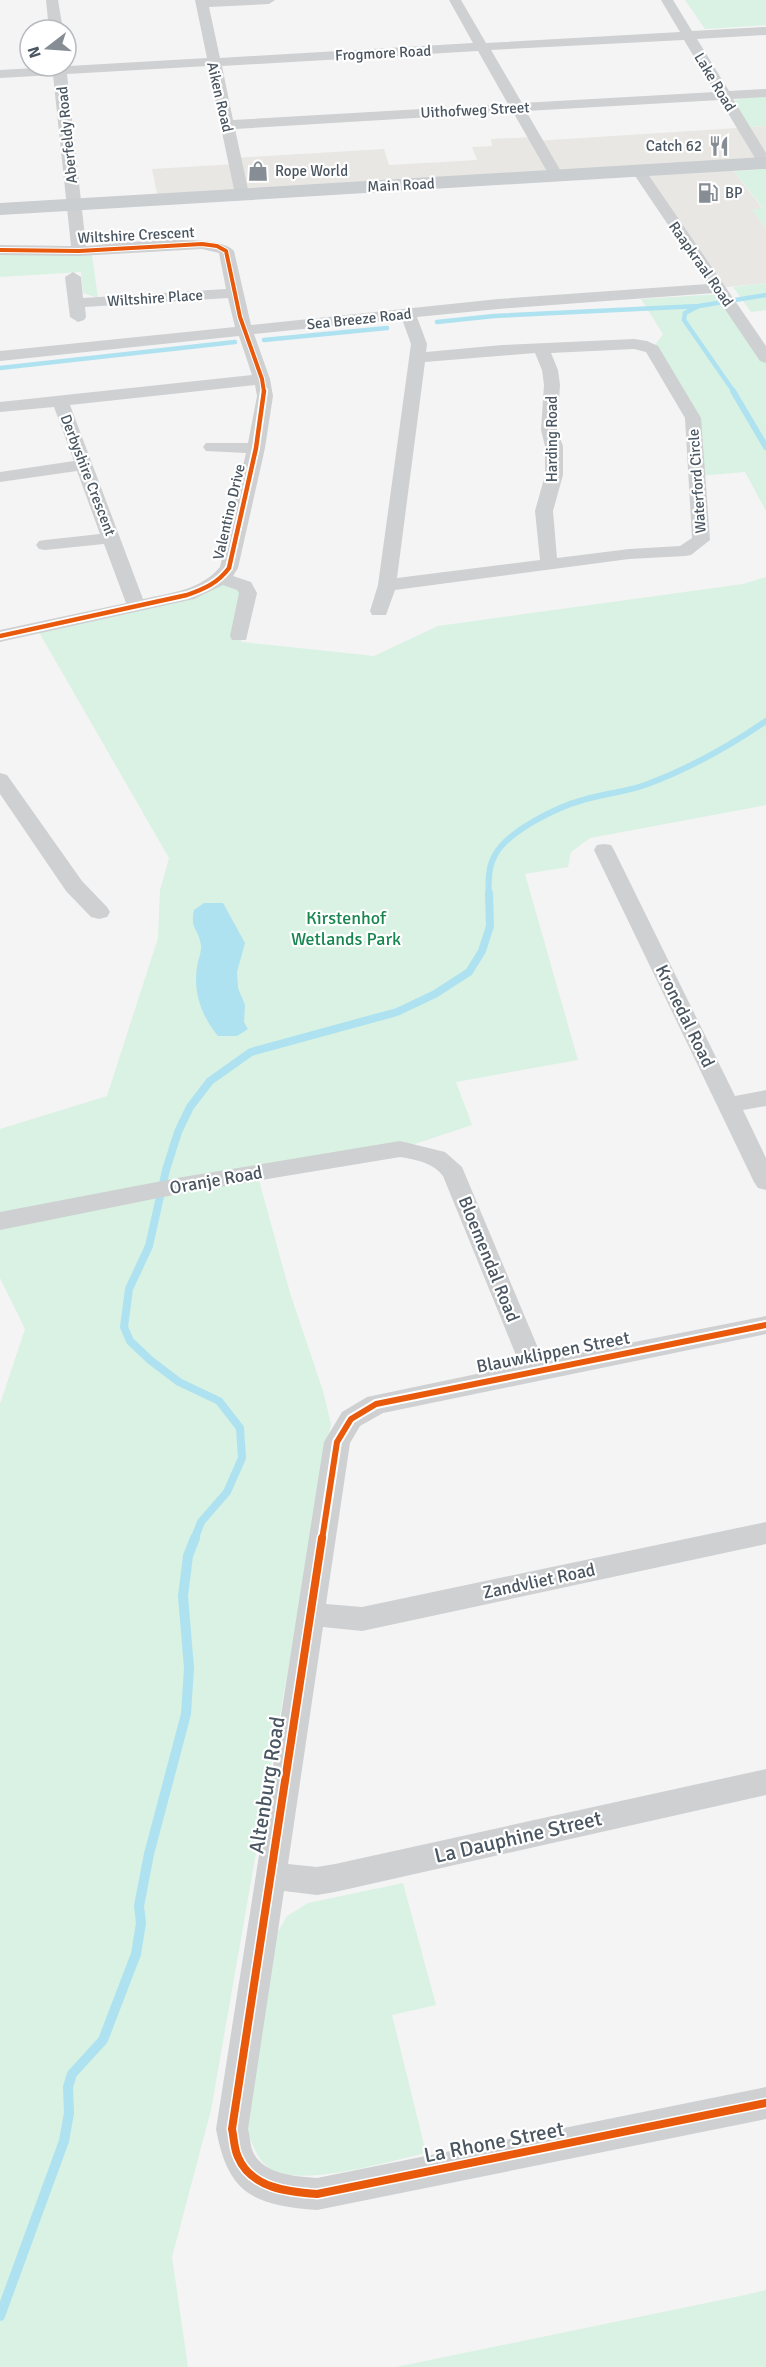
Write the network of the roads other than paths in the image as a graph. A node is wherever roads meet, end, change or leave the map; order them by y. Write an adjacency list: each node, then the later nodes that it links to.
1 (52, 0): 6 (street)
2 (269, 0): 5 (street)
3 (455, 0): 9 (street)
4 (666, 0): 8 (street, Lake Road)
5 (201, 2): 10 (street, Aiken Road)
6 (54, 18)
7 (766, 31): 8 (street, Frogmore Road)
8 (687, 35): 9 (street, Frogmore Road); 16 (street, Lake Road)
9 (482, 48): 10 (street, Frogmore Road); 17 (street)
10 (212, 62): 11 (street, Frogmore Road); 18 (street, Aiken Road)
11 (78, 67)
12 (18, 72): 13 (street, Frogmore Road)
13 (0, 74)
14 (61, 78): 23 (street, Aberfeldy Road)
15 (766, 93): 16 (street, Uithofweg Street)
16 (722, 95): 17 (street, Uithofweg Street); 19 (street, Lake Road)
17 (515, 108): 18 (street, Uithofweg Street); 21 (street)
18 (227, 125): 22 (street, Aiken Road)
19 (765, 163): 20 (main road, Main Road)
20 (638, 170): 21 (main road, Main Road); 29 (street, Raapkraal Road)
21 (556, 176): 22 (main road, Main Road)
22 (242, 194): 23 (main road, Main Road)
23 (75, 204): 24 (main road, Main Road); 26 (street, Aberfeldy Road)
24 (0, 209)
25 (0, 250): 26 (street, Wiltshire Crescent)
26 (79, 251): 28 (street, Wiltshire Crescent)
27 (73, 277): 28 (street, Wiltshire Place)
28 (234, 293): 31 (street, Wiltshire Crescent)
29 (724, 296): 30 (street, Sea Breeze Road); 35 (street, Raapkraal Road)
30 (408, 314): 31 (street, Sea Breeze Road); 34 (street)
31 (245, 331): 33 (street, Sea Breeze Road); 36 (street, Valentino Drive)
32 (542, 350): 34 (street, Waterford Circle); 45 (street, Harding Road); 45 (street, Waterford Circle)
33 (0, 356)
34 (417, 358): 47 (street)
35 (766, 358)
36 (262, 379): 37 (street, Derbyshire Crescent); 40 (street, Valentino Drive)
37 (60, 401): 38 (street); 41 (street, Derbyshire Crescent)
38 (0, 407)
39 (212, 447): 40 (street, Valentino Drive)
40 (256, 448): 46 (street, Valentino Drive)
41 (84, 465): 42 (street); 43 (street, Derbyshire Crescent)
42 (2, 477)
43 (112, 538): 44 (street); 48 (street, Derbyshire Crescent)
44 (45, 545)
45 (549, 564): 47 (street, Waterford Circle)
46 (222, 578): 48 (street, Valentino Drive); 51 (street, Valentino Drive)
47 (387, 585): 49 (street)
48 (136, 606): 50 (street, Valentino Drive)
49 (379, 611)
50 (0, 636)
51 (239, 636)
52 (0, 779): 54 (street)
53 (604, 850): 56 (street, Kronedal Road)
54 (99, 912)
55 (766, 1098): 56 (street)
56 (728, 1105): 58 (street, Kronedal Road)
57 (433, 1154): 59 (street, Oranje Road); 61 (street, Bloemendal Road)
58 (766, 1182)
59 (0, 1221)
60 (766, 1325): 61 (street, Blauwklippen Street)
61 (535, 1371): 62 (street, Blauwklippen Street)
62 (351, 1419): 64 (street, Altenburg Road)
63 (766, 1533): 64 (street, Zandvliet Road)
64 (310, 1614): 66 (street, Altenburg Road)
65 (766, 1782): 66 (street, La Dauphine Street)
66 (270, 1875): 68 (street, Altenburg Road)
67 (766, 2103): 68 (street, La Rhone Street)
68 (239, 2159)

